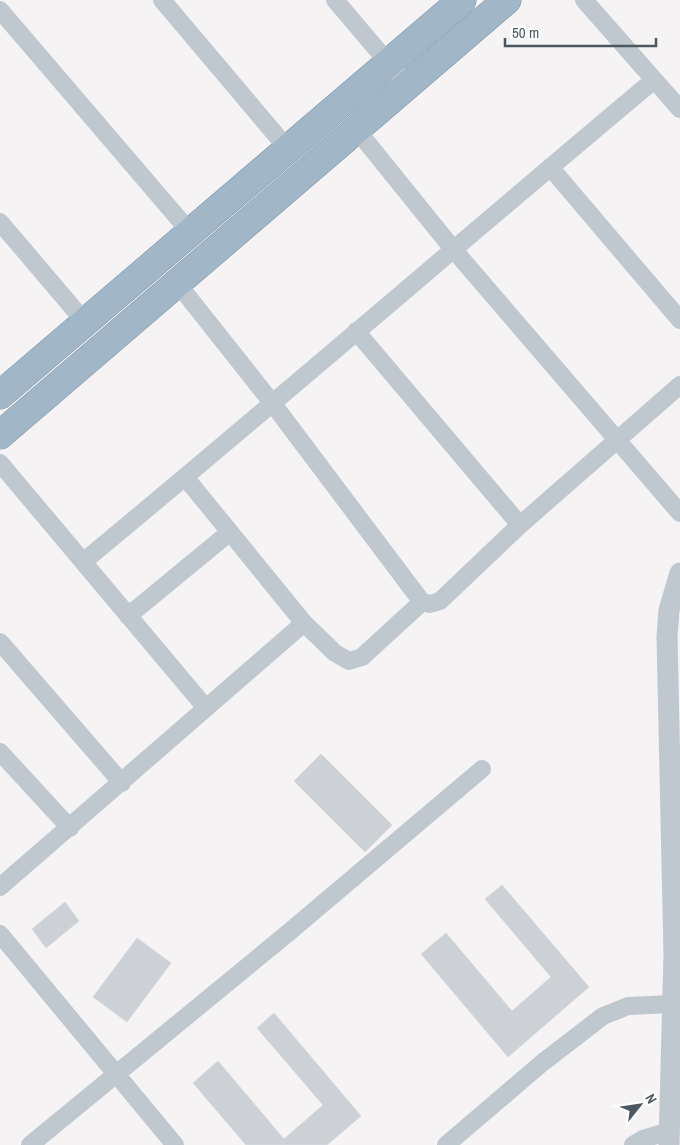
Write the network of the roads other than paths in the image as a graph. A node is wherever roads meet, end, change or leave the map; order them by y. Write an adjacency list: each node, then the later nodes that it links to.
1 (162, 0): 12 (street)
2 (335, 0): 7 (street)
3 (462, 0): 7 (highway)
4 (507, 0): 9 (highway)
5 (584, 0): 8 (street)
6 (0, 10): 15 (street)
7 (387, 63): 9 (street); 12 (highway)
8 (654, 80): 10 (street); 13 (street)
9 (407, 85): 11 (highway)
10 (680, 109)
11 (356, 129): 16 (street); 17 (highway)
12 (286, 148): 15 (highway)
13 (550, 167): 16 (street); 18 (street)
14 (0, 222): 19 (street)
15 (190, 232): 19 (highway)
16 (453, 249): 20 (street); 25 (street)
17 (178, 284): 23 (street); 24 (highway)
18 (680, 320)
19 (84, 321): 22 (highway)
20 (356, 330): 23 (street); 29 (street)
21 (680, 385): 25 (street)
22 (0, 395)
23 (273, 404): 27 (street); 33 (street)
24 (0, 435)
25 (618, 440): 28 (street); 29 (street)
26 (0, 463): 31 (street)
27 (185, 477): 30 (street); 31 (street)
28 (680, 513)
29 (520, 525): 33 (street)
30 (230, 532): 34 (street); 35 (street)
31 (83, 562): 34 (street)
32 (680, 573): 44 (street)
33 (422, 602): 35 (street)
34 (128, 616): 37 (street)
35 (304, 623): 37 (street)
36 (0, 642): 40 (street)
37 (206, 708): 40 (street)
38 (0, 752): 41 (street)
39 (482, 769): 45 (street)
40 (122, 784): 41 (street)
41 (70, 828): 42 (street)
42 (0, 888)
43 (0, 934): 45 (street)
44 (673, 1004): 46 (street); 47 (street)
45 (115, 1074): 48 (street); 49 (street)
46 (670, 1138): 50 (street)
47 (450, 1144)
48 (30, 1145)
49 (174, 1145)
50 (633, 1145)

